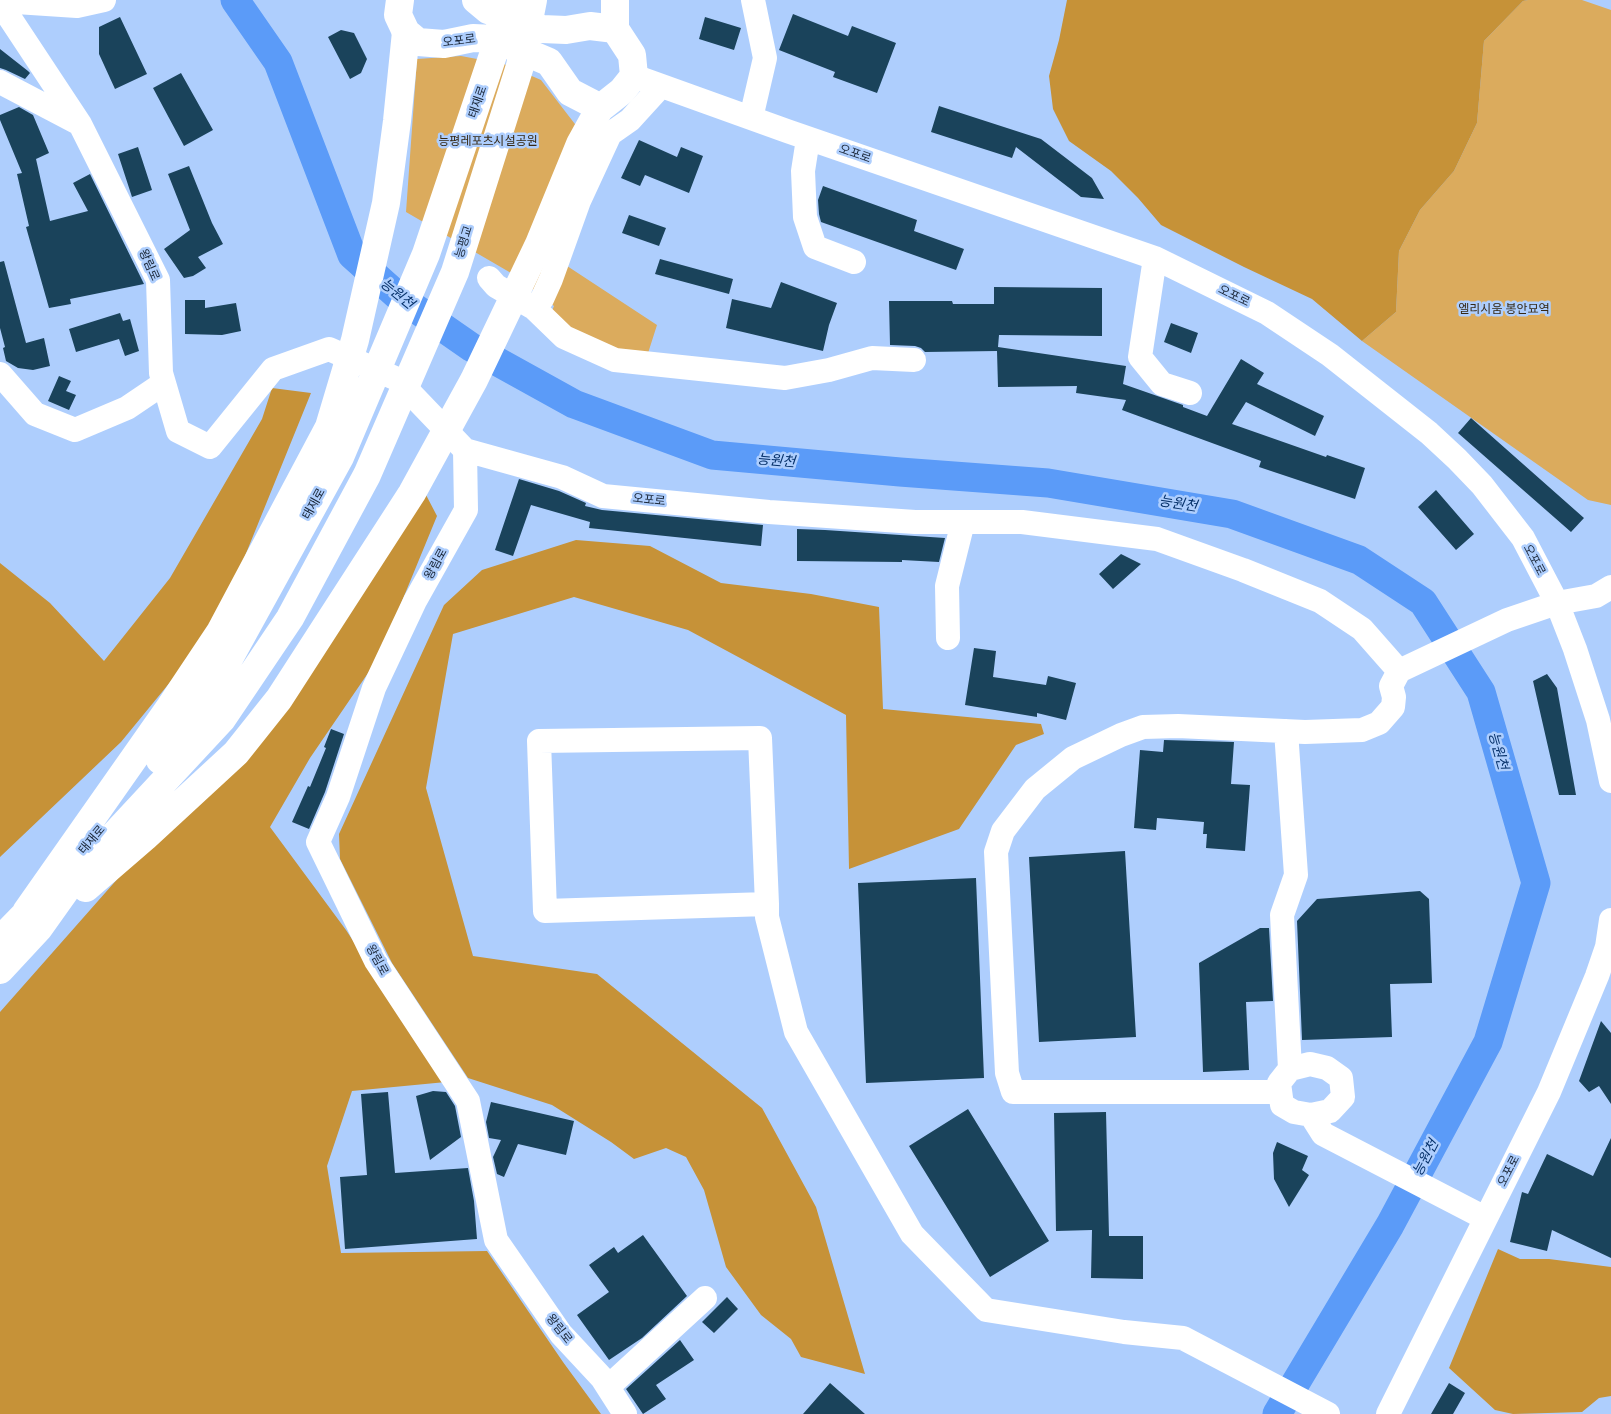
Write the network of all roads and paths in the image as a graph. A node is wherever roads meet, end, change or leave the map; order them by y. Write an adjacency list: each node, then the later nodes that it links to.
1 (104, 0): 8 (street)
2 (400, 0): 10 (main road)
3 (476, 0): 9 (main road)
4 (507, 0): 37 (main road, 태재로)
5 (533, 0): 27 (main road, 능평교)
6 (615, 0): 9 (main road)
7 (753, 0): 15 (street)
8 (0, 2): 16 (street, 왕림로)
9 (615, 29): 11 (main road)
10 (406, 32): 14 (main road, 오포로); 37 (main road)
11 (634, 76): 13 (street, 오포로); 14 (main road)
12 (0, 82): 16 (street)
13 (661, 86): 15 (street, 오포로); 21 (street)
14 (601, 106): 37 (main road)
15 (751, 118): 17 (street, 오포로)
16 (80, 124): 24 (street, 왕림로)
17 (808, 138): 18 (street, 오포로); 19 (street)
18 (1155, 258): 25 (street); 30 (street, 오포로)
19 (854, 262)
20 (488, 278): 21 (street)
21 (534, 308): 22 (street)
22 (914, 360)
23 (0, 374): 24 (street)
24 (164, 383): 26 (street, 왕림로)
25 (1190, 393)
26 (465, 450): 28 (street, 오포로); 45 (street, 왕림로)
27 (367, 475): 37 (main road, 태재로)
28 (963, 522): 31 (street); 32 (street, 오포로)
29 (1606, 595): 30 (street)
30 (1557, 603): 32 (street); 34 (street, 오포로)
31 (948, 638)
32 (1399, 671): 33 (street)
33 (1286, 731): 40 (street); 41 (street)
34 (1611, 781)
35 (767, 904): 35 (street); 47 (street)
36 (1611, 920): 38 (street, 오포로)
37 (19, 930): 39 (main road, 태재로)
38 (1609, 948): 43 (street, 오포로)
39 (0, 970)
40 (1290, 1069): 41 (street); 42 (street)
41 (1280, 1092): 42 (street)
42 (1317, 1125): 43 (street)
43 (1485, 1218): 48 (street, 오포로)
44 (705, 1298): 45 (street)
45 (608, 1387): 46 (street, 왕림로)
46 (625, 1414)
47 (1328, 1414)
48 (1388, 1414)

